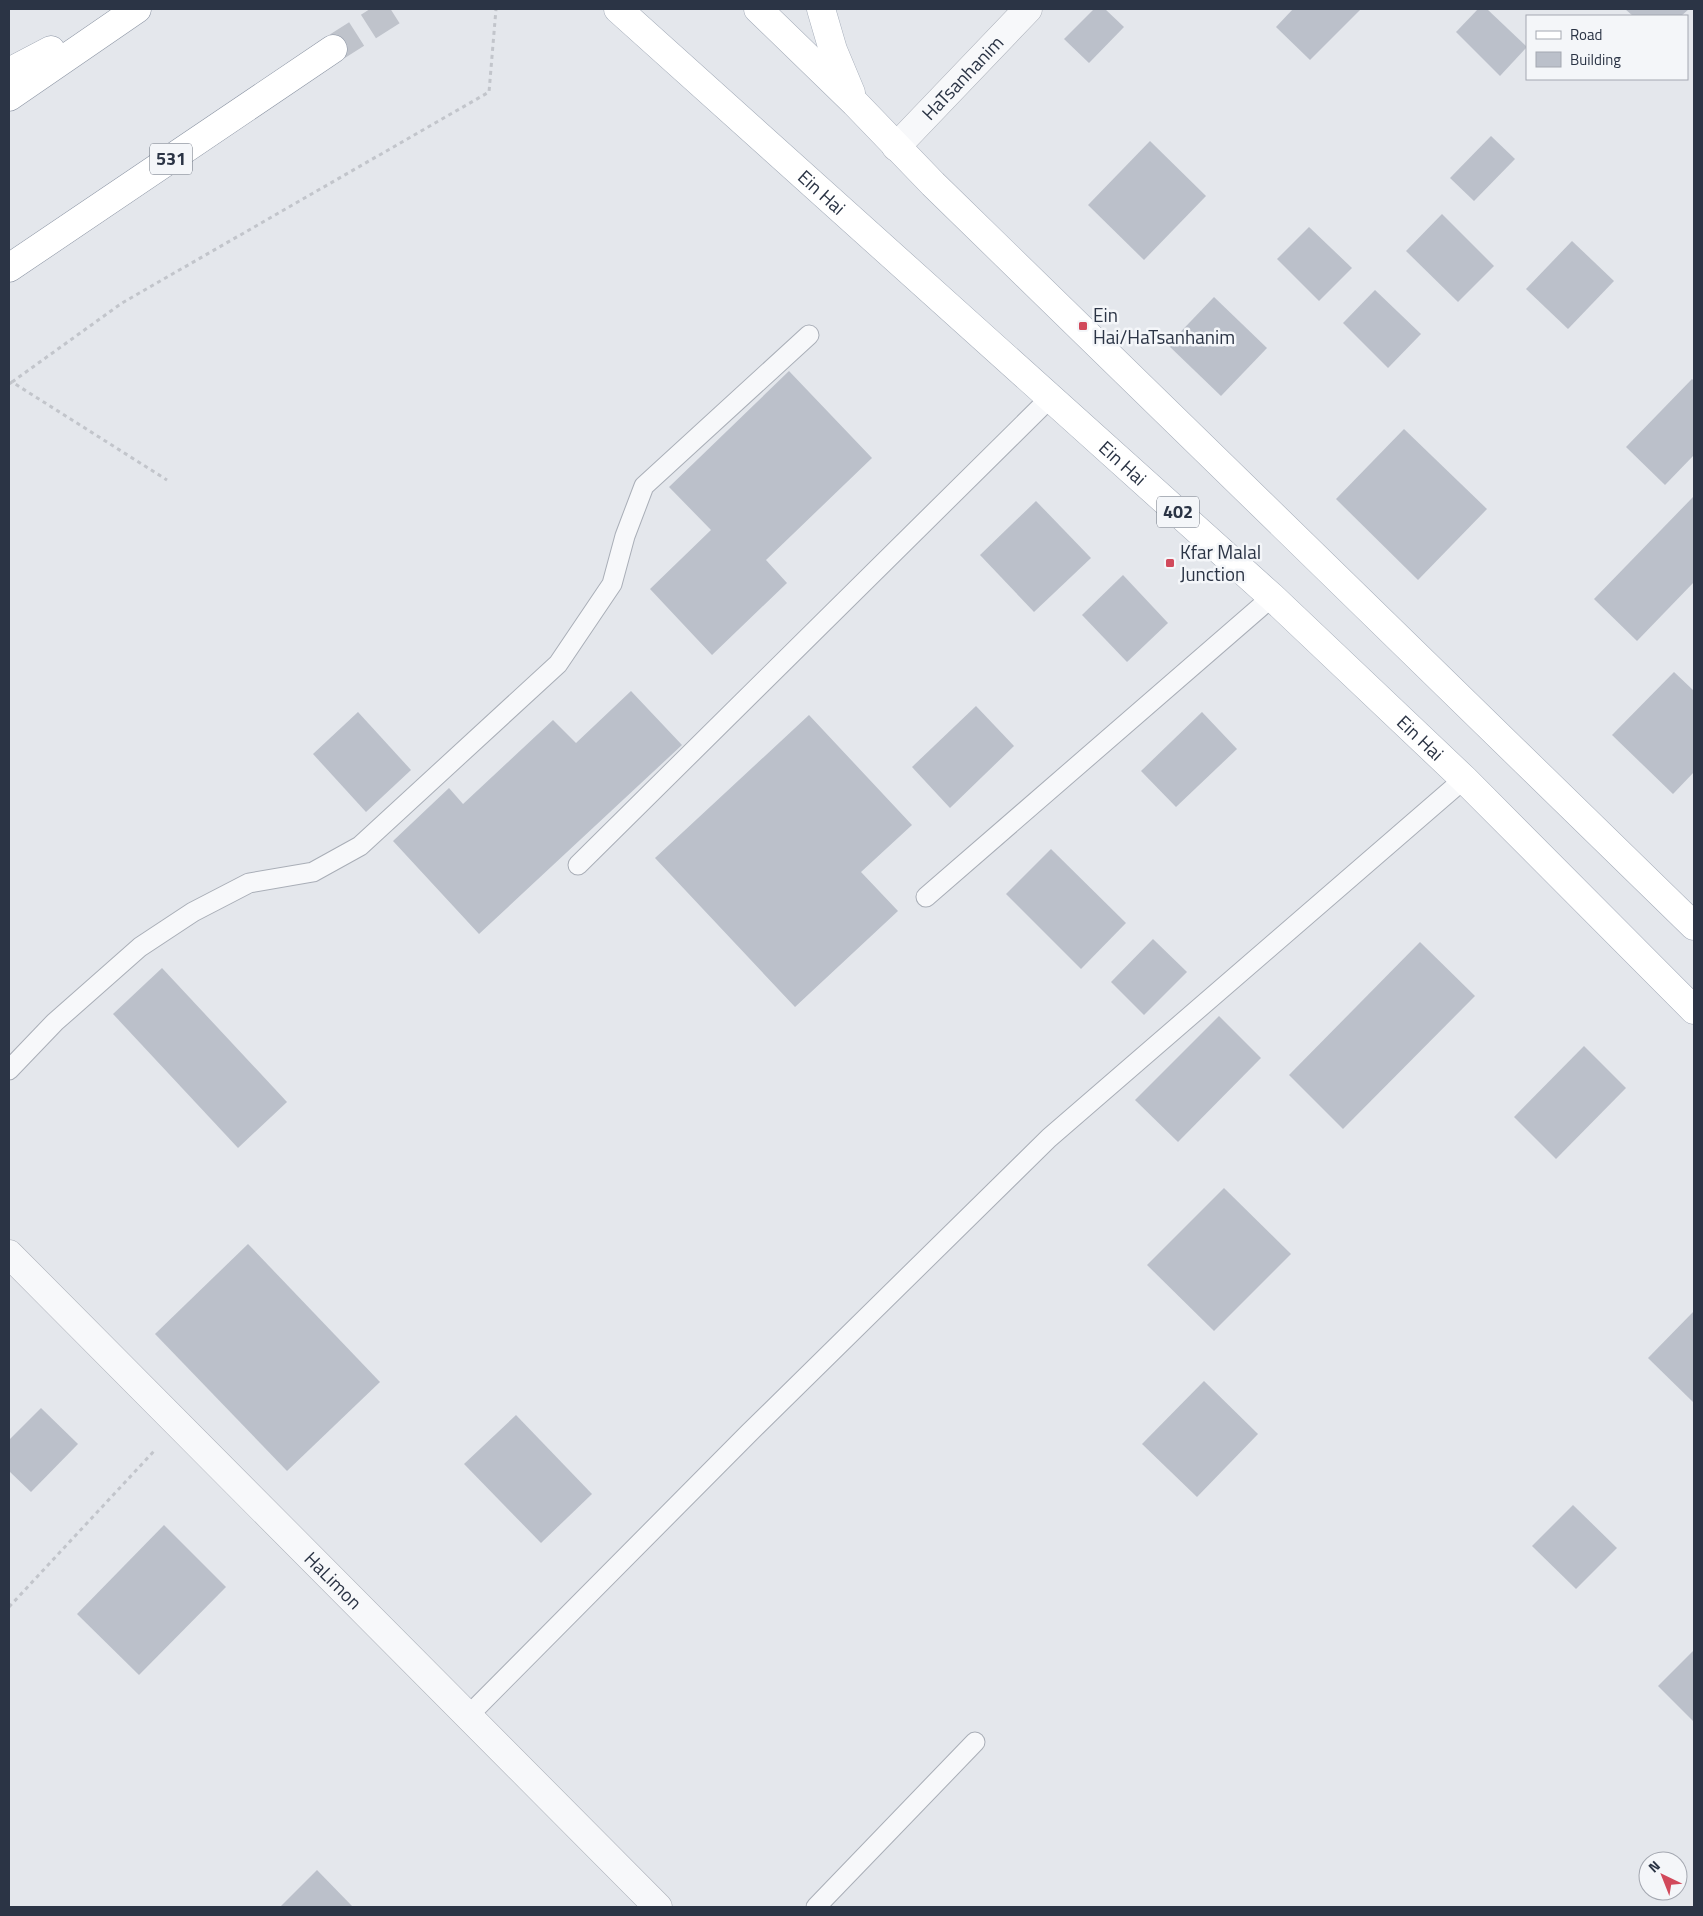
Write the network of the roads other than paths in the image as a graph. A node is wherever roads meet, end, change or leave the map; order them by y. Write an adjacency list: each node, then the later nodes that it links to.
1 (129, 9): 8 (main road)
2 (137, 9): 9 (main road)
3 (618, 9): 14 (main road, Ein Hai / 402)
4 (758, 9): 10 (main road)
5 (820, 9): 10 (main road)
6 (1028, 9): 11 (street, HaTsanhanim)
7 (334, 49): 12 (main road, 531)
8 (9, 72)
9 (9, 97)
10 (855, 103): 11 (main road)
11 (896, 147): 19 (main road)
12 (9, 268)
13 (809, 335): 21 (lane)
14 (1051, 397): 15 (main road, Ein Hai / 402); 17 (lane)
15 (1272, 597): 16 (main road, Ein Hai / 402); 18 (lane)
16 (1464, 779): 20 (main road, Ein Hai / 402); 23 (lane)
17 (578, 865)
18 (926, 896)
19 (1694, 926)
20 (1694, 1010)
21 (9, 1070)
22 (9, 1254): 23 (street, HaLimon)
23 (468, 1716): 25 (street, HaLimon)
24 (975, 1742): 26 (lane)
25 (658, 1907)
26 (816, 1907)

